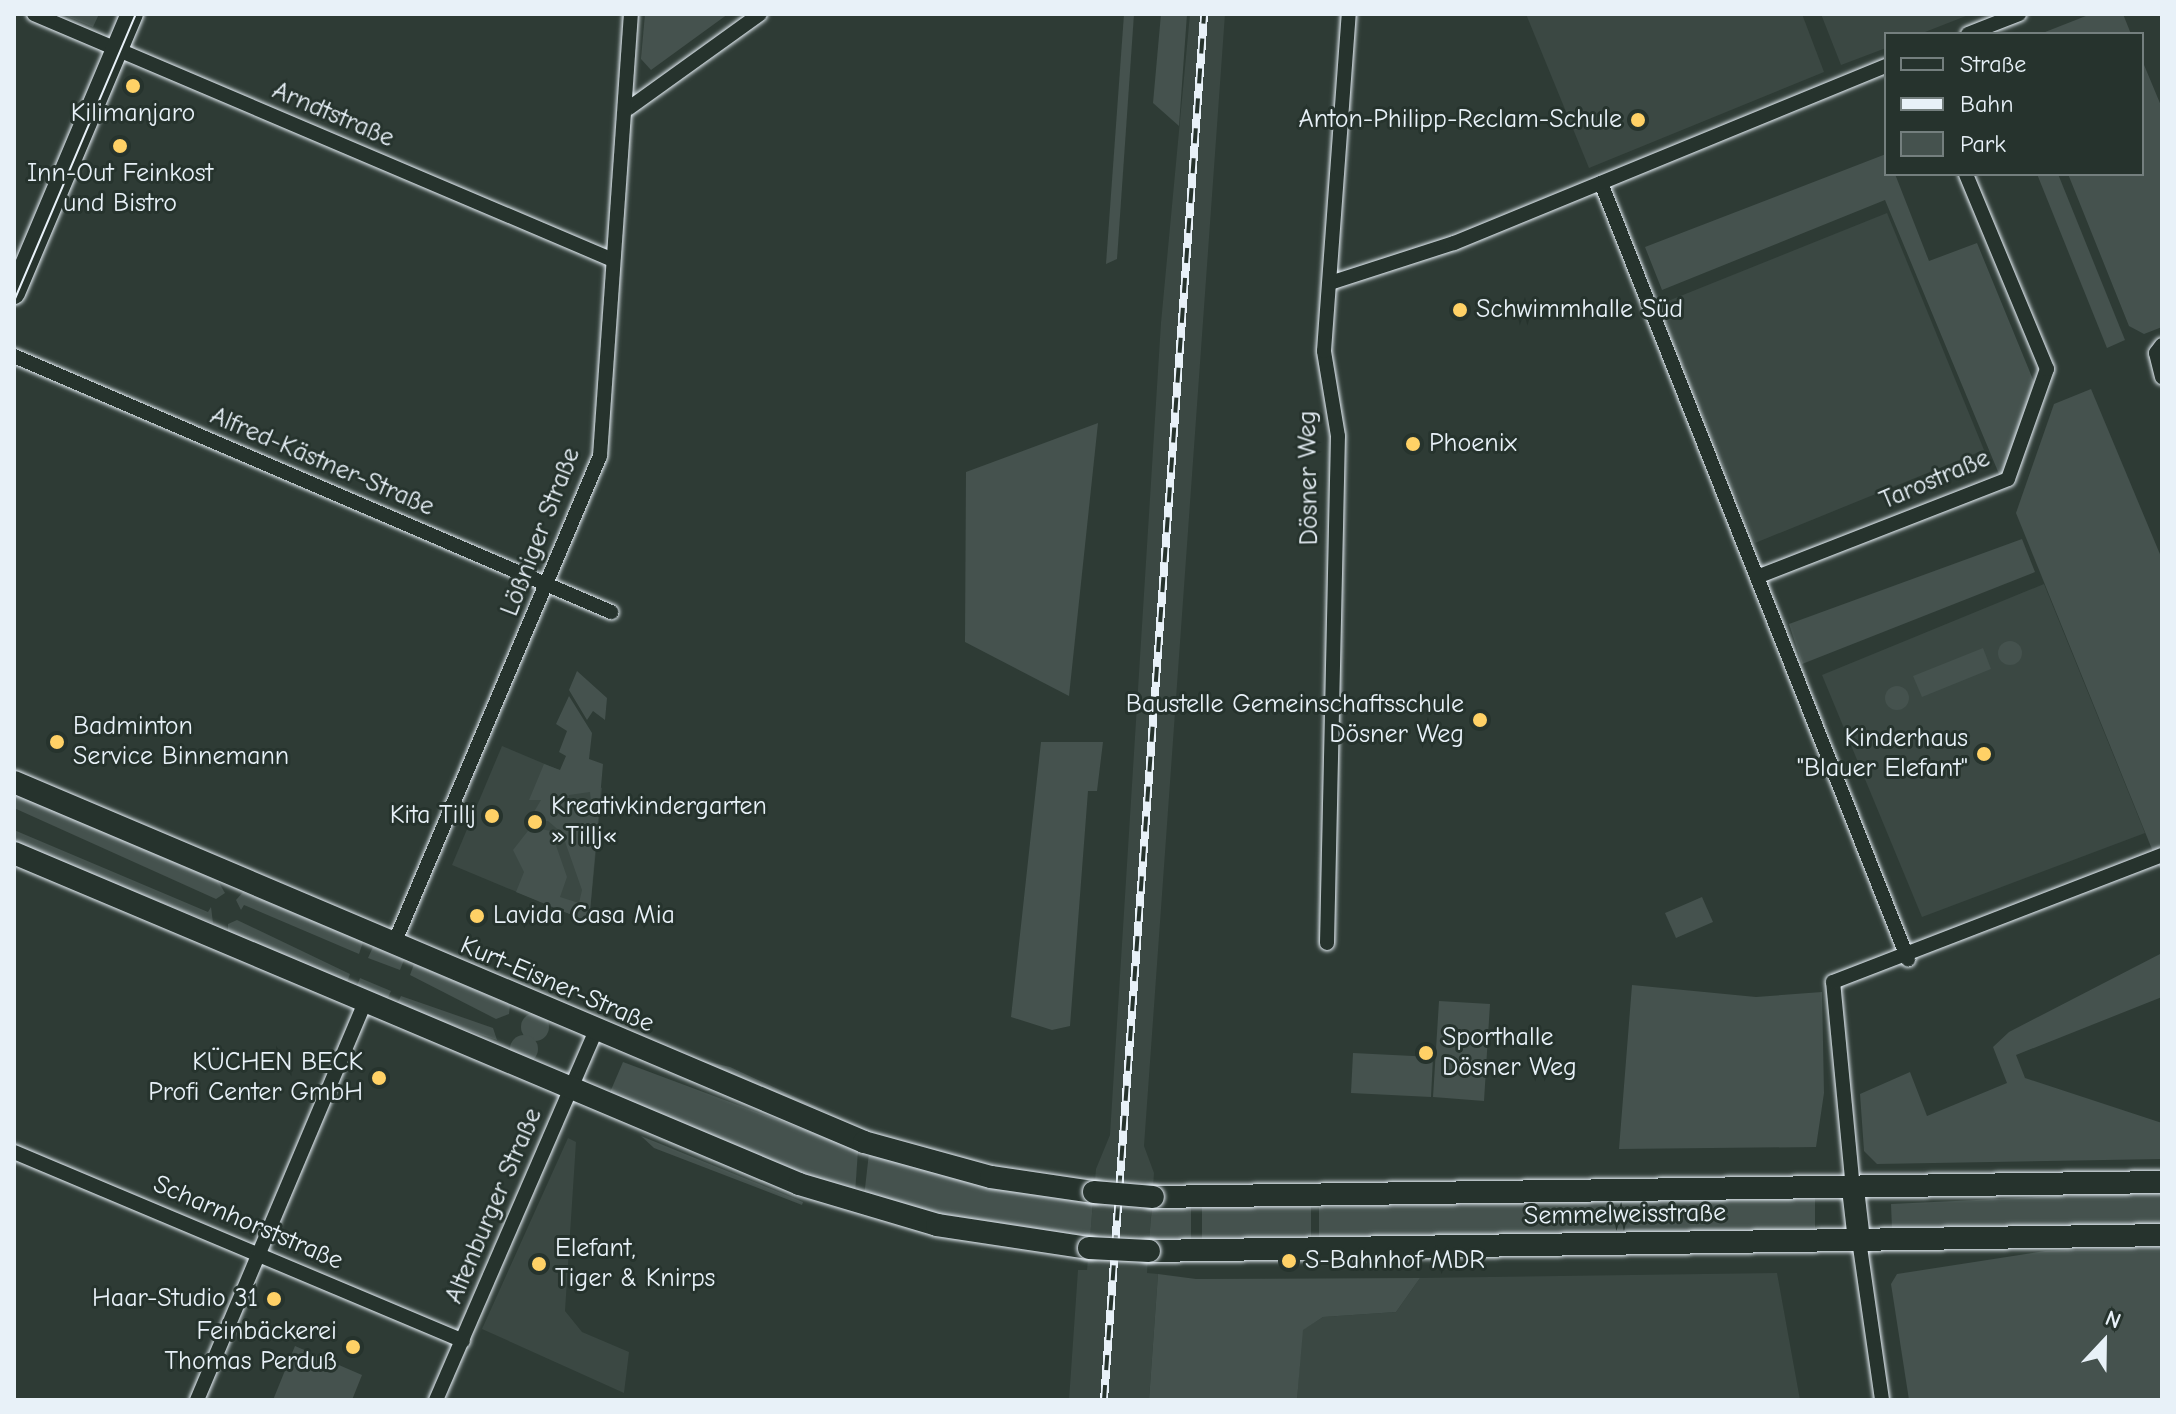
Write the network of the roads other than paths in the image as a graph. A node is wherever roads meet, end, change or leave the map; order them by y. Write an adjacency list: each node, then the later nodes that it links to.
1 (34, 14): 8 (street, Arndtstraße)
2 (132, 14): 8 (main road)
3 (631, 14): 10 (street, Lößniger Straße)
4 (760, 14): 10 (street)
5 (1349, 14): 14 (street, Dösner Weg)
6 (2019, 14): 7 (street)
7 (1973, 32)
8 (117, 50): 13 (street, Arndtstraße); 15 (main road)
9 (1884, 67): 12 (street)
10 (629, 108): 13 (street, Lößniger Straße)
11 (1967, 176): 19 (street, Tarostraße)
12 (1601, 183): 14 (street); 19 (street)
13 (613, 260): 20 (street, Lößniger Straße)
14 (1330, 283): 25 (street, Dösner Weg)
15 (14, 293)
16 (2162, 345): 18 (street)
17 (14, 356): 20 (street, Alfred-Kästner-Straße)
18 (2162, 377)
19 (1757, 577): 27 (street)
20 (548, 585): 21 (street, Alfred-Kästner-Straße); 26 (street, Lößniger Straße)
21 (611, 612)
22 (14, 782): 26 (main road, Kurt-Eisner-Straße)
23 (14, 853): 28 (main road)
24 (2162, 855): 27 (street)
25 (1327, 943)
26 (393, 946): 29 (main road, Kurt-Eisner-Straße)
27 (1908, 959): 33 (street)
28 (365, 1003): 30 (main road); 37 (street)
29 (596, 1031): 30 (street, Altenburger Straße); 34 (main road, Kurt-Eisner-Straße)
30 (569, 1090): 36 (main road, Semmelweisstraße, bridge); 38 (street, Altenburger Straße)
31 (14, 1152): 37 (street, Scharnhorststraße)
32 (2162, 1182): 33 (main road, Semmelweisstraße)
33 (1853, 1189): 34 (main road, Semmelweisstraße, bridge); 36 (main road)
34 (1094, 1192)
35 (2162, 1235): 36 (main road, Semmelweisstraße)
36 (1859, 1240): 41 (street)
37 (260, 1254): 38 (street, Scharnhorststraße); 39 (street)
38 (463, 1341): 40 (street, Altenburger Straße)
39 (197, 1400)
40 (436, 1400)
41 (1882, 1400)

